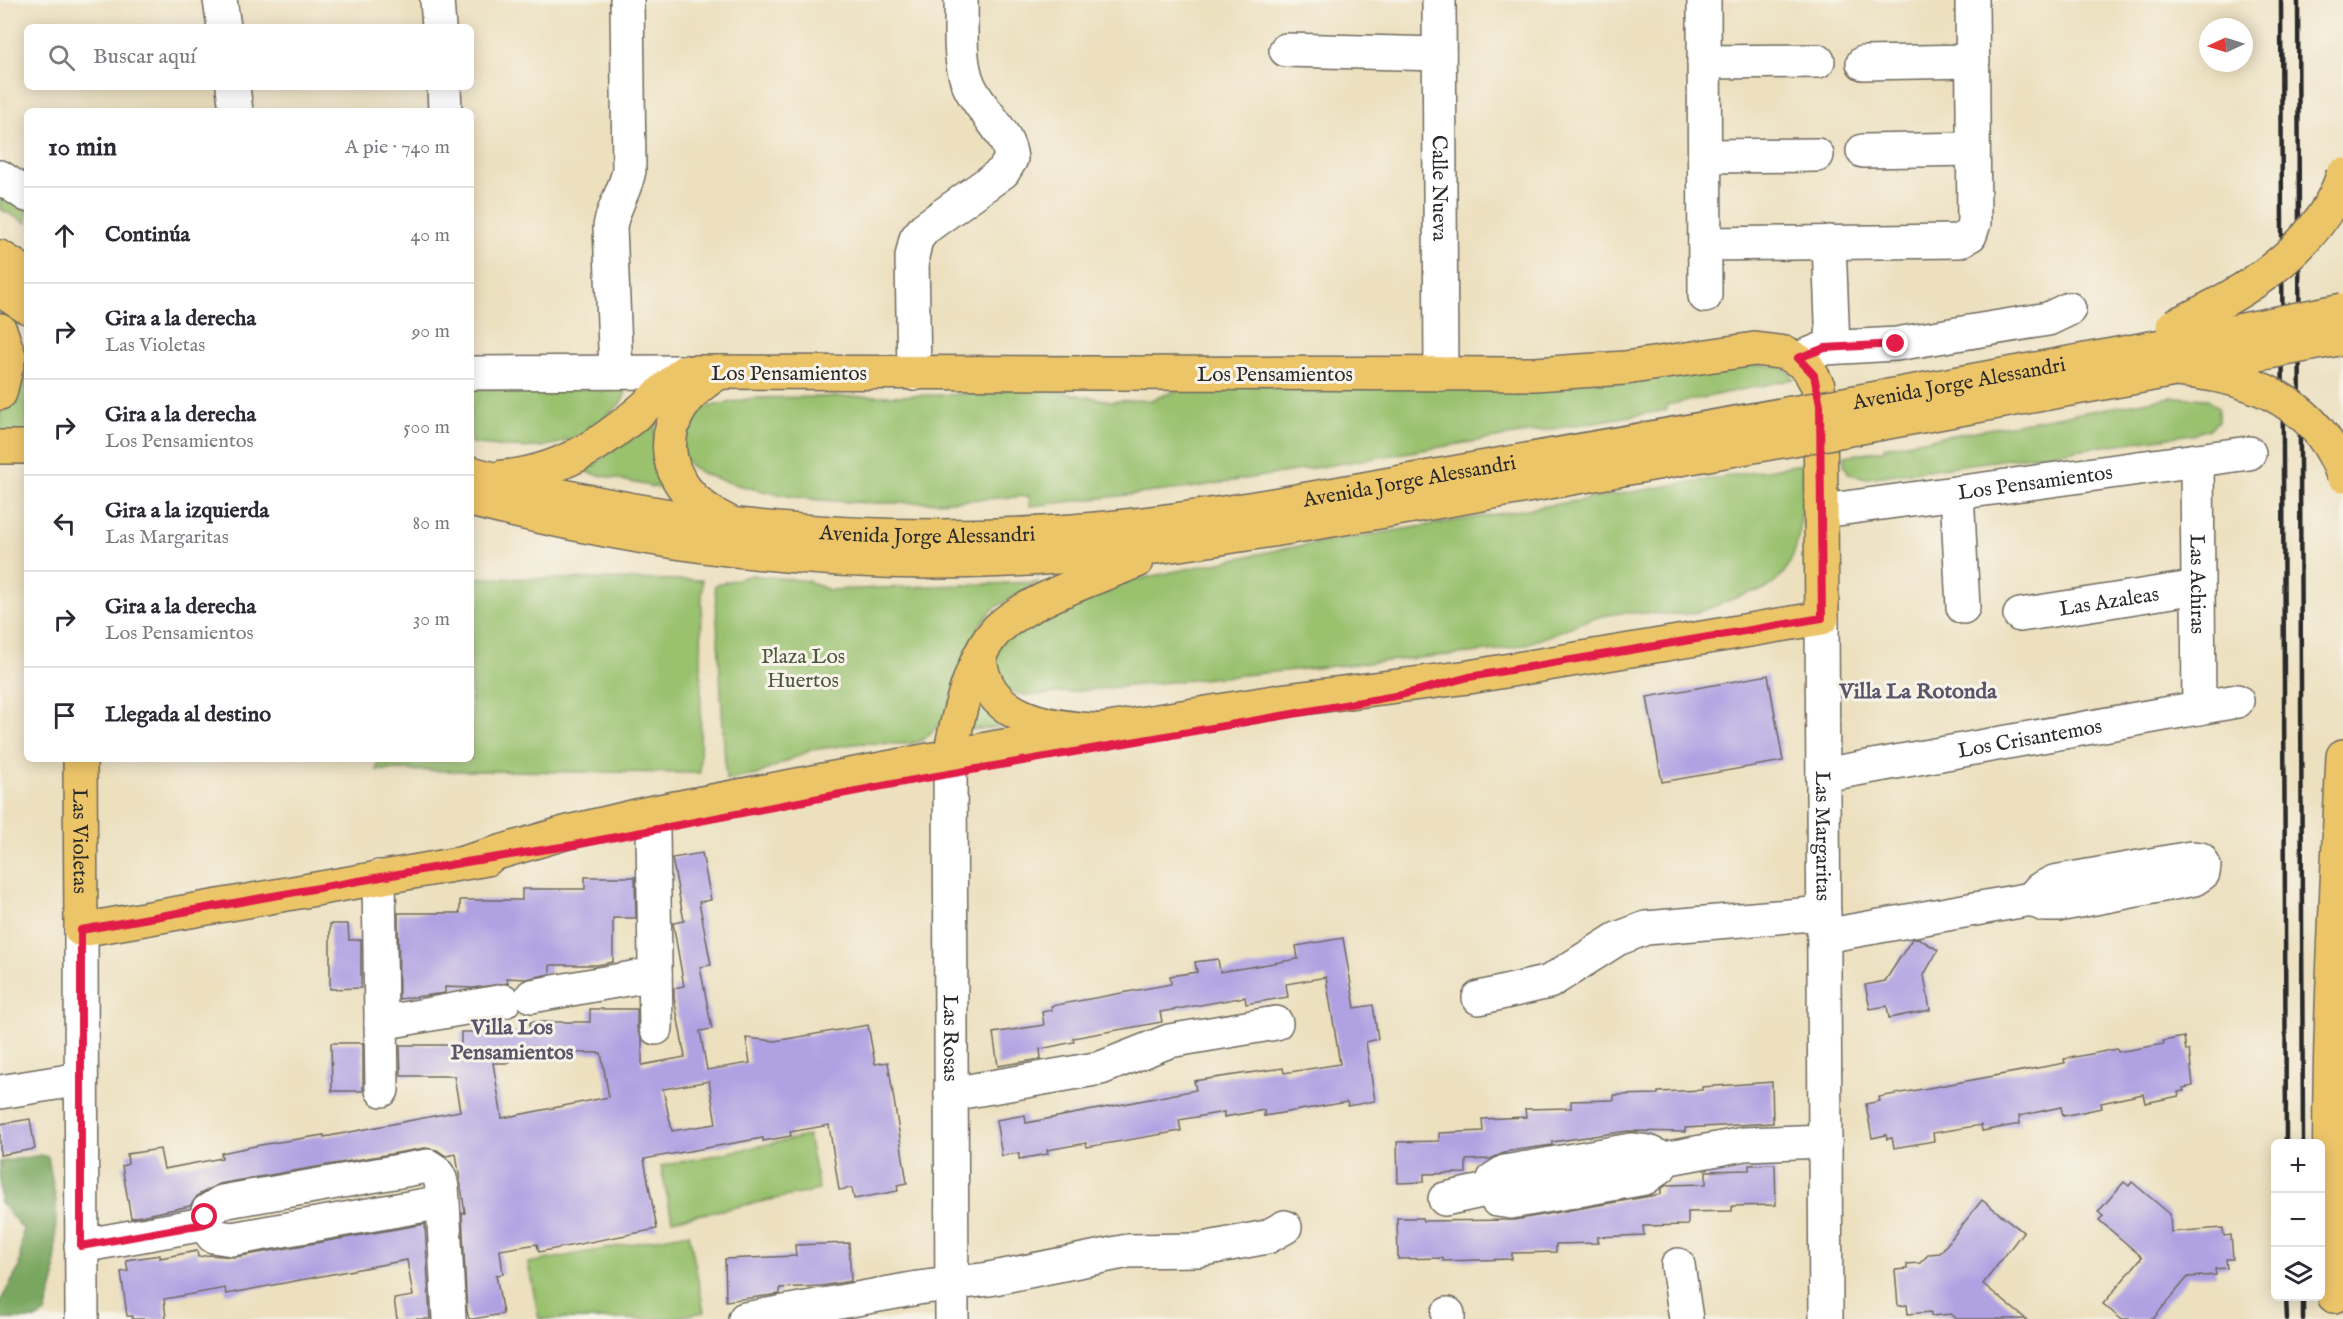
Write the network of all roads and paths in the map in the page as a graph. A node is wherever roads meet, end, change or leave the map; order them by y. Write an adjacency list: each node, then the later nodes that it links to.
1 (220, 0): 8 (street)
2 (437, 0): 9 (street)
3 (627, 0): 43 (street)
4 (961, 0): 47 (street)
5 (1439, 0): 11 (street, Calle Nueva)
6 (1704, 0): 14 (street)
7 (1972, 0): 13 (street)
8 (224, 24)
9 (439, 24)
10 (1286, 50): 11 (street)
11 (1439, 54): 48 (street, Calle Nueva)
12 (1818, 61): 14 (street)
13 (1973, 61): 15 (street); 20 (street)
14 (1704, 62): 23 (street)
15 (1863, 63)
16 (233, 90): 18 (street)
17 (444, 90): 19 (street)
18 (236, 108)
19 (446, 108)
20 (1973, 149): 21 (street); 27 (street)
21 (1863, 151)
22 (1817, 155): 23 (street)
23 (1705, 156): 28 (street)
24 (2343, 175): 40 (main road, bridge)
25 (0, 177): 26 (street)
26 (24, 193)
27 (1829, 242): 28 (street); 39 (street)
28 (1705, 244): 32 (street)
29 (0, 257): 30 (main road)
30 (24, 272)
31 (0, 290): 33 (main road)
32 (1705, 296)
33 (24, 305)
34 (0, 309): 41 (main road)
35 (2069, 309): 39 (street)
36 (2343, 310): 40 (main road, Avenida Jorge Alessandri, bridge)
37 (0, 330): 49 (main road)
38 (2343, 338): 40 (main road, Avenida Jorge Alessandri, bridge)
39 (1833, 347): 42 (street)
40 (2173, 347): 50 (main road, Avenida Jorge Alessandri); 50 (main road, Avenida Jorge Alessandri); 58 (main road, bridge)
41 (24, 353)
42 (1798, 358): 48 (main road, Los Pensamientos); 61 (main road, Las Margaritas)
43 (616, 372): 44 (street, Los Pensamientos); 46 (street, Los Pensamientos)
44 (684, 372): 45 (main road, Los Pensamientos); 59 (main road)
45 (720, 372): 47 (main road, Los Pensamientos); 62 (main road)
46 (474, 373)
47 (914, 374): 48 (main road, Los Pensamientos)
48 (1441, 374)
49 (0, 393)
50 (1839, 418): 51 (main road, Avenida Jorge Alessandri, bridge)
51 (1793, 426): 62 (main road, Avenida Jorge Alessandri); 63 (main road, Avenida Jorge Alessandri)
52 (0, 447): 53 (main road)
53 (24, 447)
54 (2249, 453): 55 (street, Los Pensamientos)
55 (2197, 460): 60 (street, Los Pensamientos); 64 (street, Las Achiras)
56 (0, 468): 57 (main road)
57 (24, 468)
58 (2343, 475)
59 (476, 484): 62 (main road, Avenida Jorge Alessandri); 63 (main road, Avenida Jorge Alessandri)
60 (1958, 493): 61 (street, Los Pensamientos); 65 (street)
61 (1823, 511): 67 (main road, Las Margaritas)
62 (735, 525)
63 (1172, 547): 68 (main road)
64 (2198, 587): 66 (street, Las Azaleas); 71 (street, Las Achiras)
65 (1963, 607)
66 (2020, 615)
67 (1822, 618): 69 (main road); 76 (street, Las Margaritas)
68 (980, 659): 72 (main road); 75 (main road)
69 (1469, 677): 72 (main road); 75 (main road)
70 (2237, 701): 71 (street, Los Crisantemos)
71 (2199, 708): 76 (street, Los Crisantemos)
72 (1093, 730): 75 (main road)
73 (2343, 756): 101 (main road)
74 (80, 762): 79 (main road, Las Violetas)
75 (950, 765): 77 (main road); 78 (main road); 93 (street, Las Rosas)
76 (1823, 775): 83 (street, Las Margaritas)
77 (653, 831): 78 (main road); 85 (street)
78 (466, 862): 80 (main road)
79 (81, 868): 82 (main road); 84 (main road, Las Violetas)
80 (379, 878): 82 (main road); 87 (street)
81 (2031, 899): 83 (street)
82 (157, 916): 84 (main road)
83 (1824, 925): 86 (street); 94 (street, Las Margaritas)
84 (81, 930): 90 (street, Las Violetas)
85 (655, 974): 87 (street); 89 (street)
86 (1479, 998)
87 (381, 1023): 91 (street)
88 (1276, 1023): 93 (street)
89 (656, 1028)
90 (81, 1079): 92 (street); 98 (street, Las Violetas)
91 (382, 1090)
92 (0, 1092)
93 (951, 1094): 100 (street, Las Rosas)
94 (1825, 1141): 96 (street); 107 (street, Las Margaritas)
95 (2343, 1187): 101 (main road)
96 (1444, 1199)
97 (1285, 1227): 100 (street)
98 (81, 1246): 102 (street, Las Violetas); 103 (street)
99 (1678, 1265): 106 (street)
100 (952, 1284): 104 (street); 105 (street, Las Rosas)
101 (2335, 1307)
102 (82, 1319)
103 (449, 1319)
104 (745, 1319)
105 (952, 1319)
106 (1686, 1319)
107 (1826, 1319)

